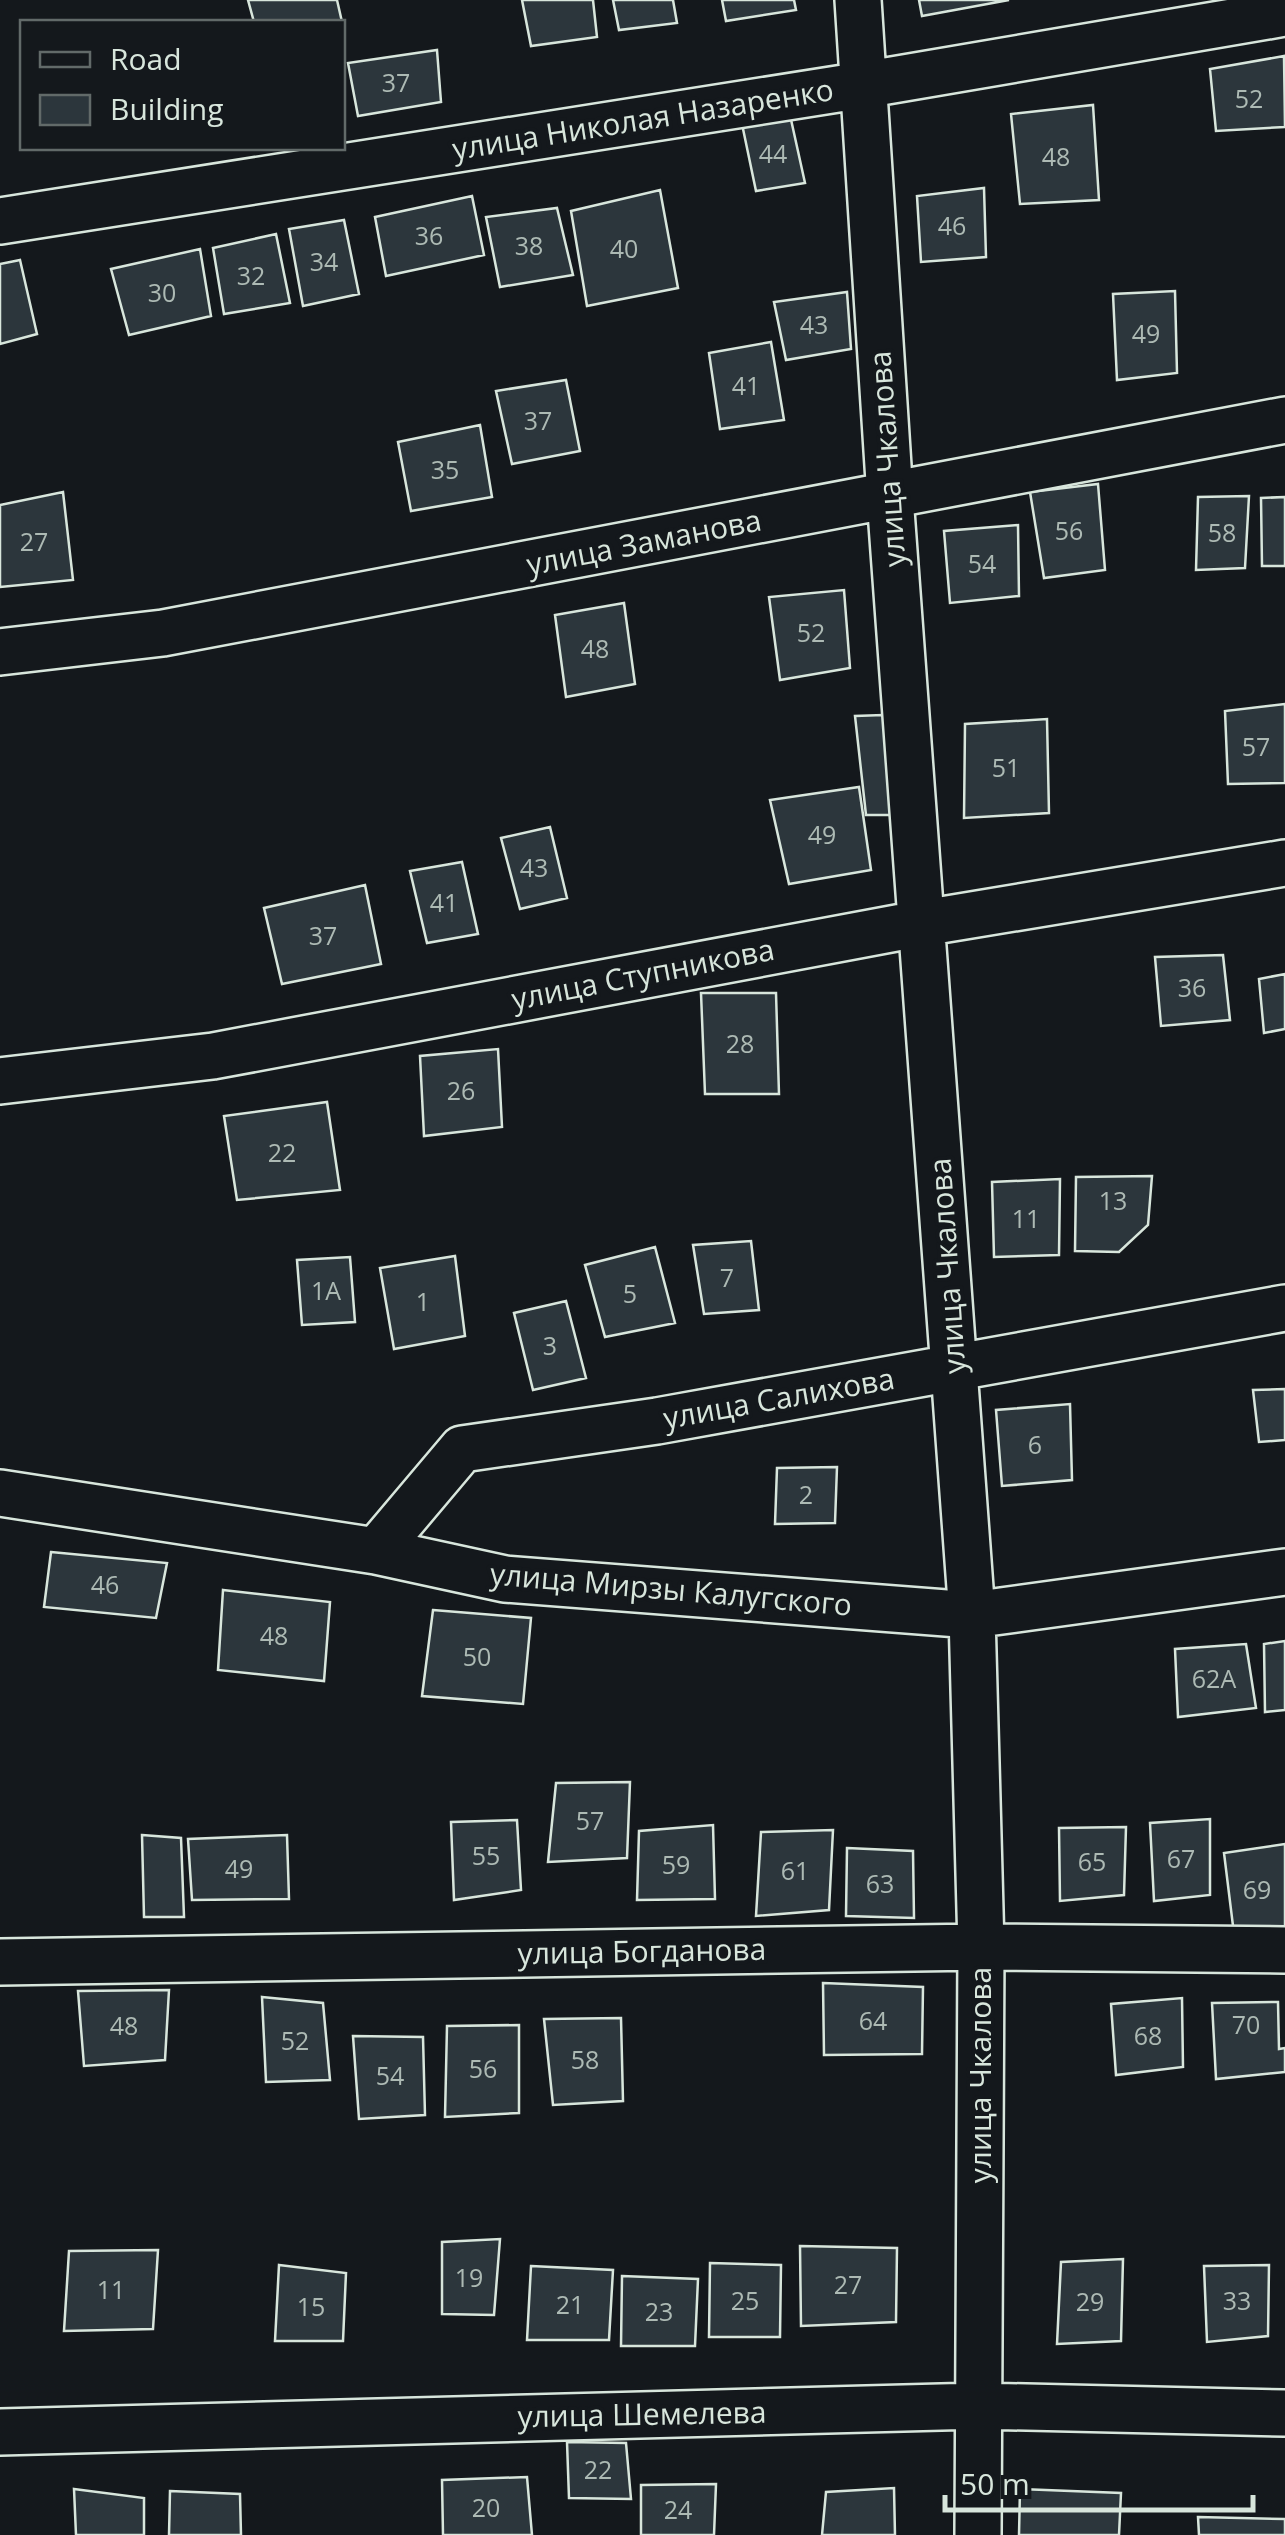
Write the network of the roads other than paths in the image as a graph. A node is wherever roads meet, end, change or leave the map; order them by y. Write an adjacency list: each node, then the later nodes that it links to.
1 (858, 0): 3 (street, улица Чкалова)
2 (1285, 13): 3 (street, улица Николая Назаренко)
3 (863, 85): 4 (street, улица Николая Назаренко); 6 (street, улица Чкалова)
4 (0, 222)
5 (1285, 420): 6 (street, улица Заманова)
6 (890, 497): 7 (street, улица Заманова); 9 (street, улица Чкалова)
7 (0, 652)
8 (1285, 863): 9 (street, улица Ступникова)
9 (923, 923): 10 (street, улица Ступникова); 12 (street, улица Чкалова)
10 (0, 1081)
11 (1285, 1308): 12 (street, улица Салихова)
12 (955, 1368): 14 (street, улица Салихова); 16 (street, улица Чкалова)
13 (0, 1493): 14 (street, улица Мирзы Калугского)
14 (376, 1551): 16 (street, улица Мирзы Калугского)
15 (1285, 1572): 16 (street, улица Мирзы Калугского)
16 (972, 1615): 17 (street, улица Чкалова)
17 (981, 1947): 18 (street, улица Богданова); 19 (street, улица Богданова); 20 (street, улица Чкалова)
18 (1285, 1950)
19 (0, 1962)
20 (979, 2406): 21 (street, улица Шемелева); 22 (street, улица Шемелева); 23 (street, улица Чкалова)
21 (1285, 2413)
22 (0, 2432)
23 (978, 2535)

